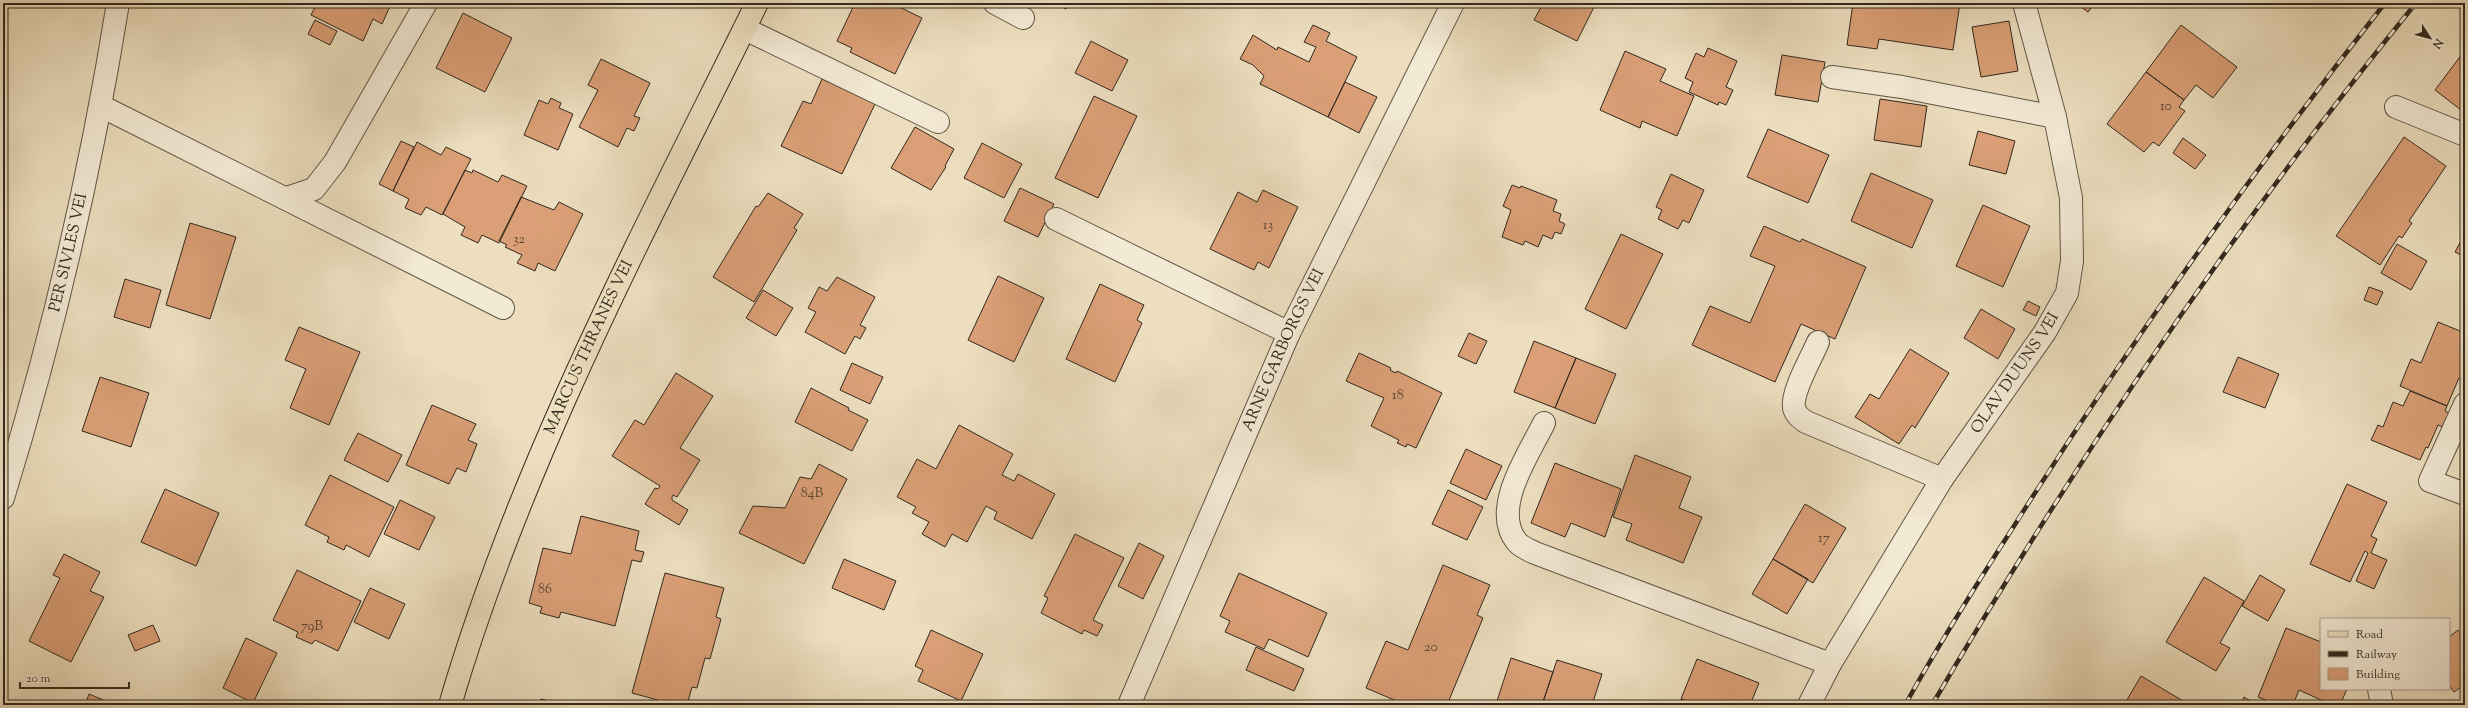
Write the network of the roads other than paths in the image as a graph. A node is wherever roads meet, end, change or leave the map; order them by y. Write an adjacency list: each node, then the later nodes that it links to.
1 (118, 3): 10 (street, PER SIVLES VEI)
2 (426, 3): 15 (street)
3 (757, 3): 8 (main road, MARCUS THRANES VEI)
4 (995, 3): 7 (street)
5 (1453, 3): 18 (street, ARNE GARBORGS VEI)
6 (2024, 3): 12 (street, OLAV DUUNS VEI)
7 (1023, 18)
8 (745, 29): 13 (street); 28 (main road, MARCUS THRANES VEI)
9 (1832, 77): 12 (street)
10 (101, 106): 15 (street); 22 (street, PER SIVLES VEI)
11 (2396, 107): 14 (street)
12 (2055, 117): 23 (street, OLAV DUUNS VEI)
13 (938, 122)
14 (2465, 134)
15 (286, 198): 17 (street)
16 (1056, 219): 18 (street)
17 (503, 308)
18 (1289, 333): 29 (street, ARNE GARBORGS VEI)
19 (1818, 342): 23 (street)
20 (2465, 404): 24 (street)
21 (1544, 423): 26 (street)
22 (10, 452): 25 (street, PER SIVLES VEI)
23 (1942, 479): 26 (street, OLAV DUUNS VEI)
24 (2465, 494)
25 (3, 498)
26 (1830, 664): 30 (street, OLAV DUUNS VEI)
27 (2379, 690): 31 (street)
28 (450, 705)
29 (1129, 705)
30 (1809, 705)
31 (2382, 705)

